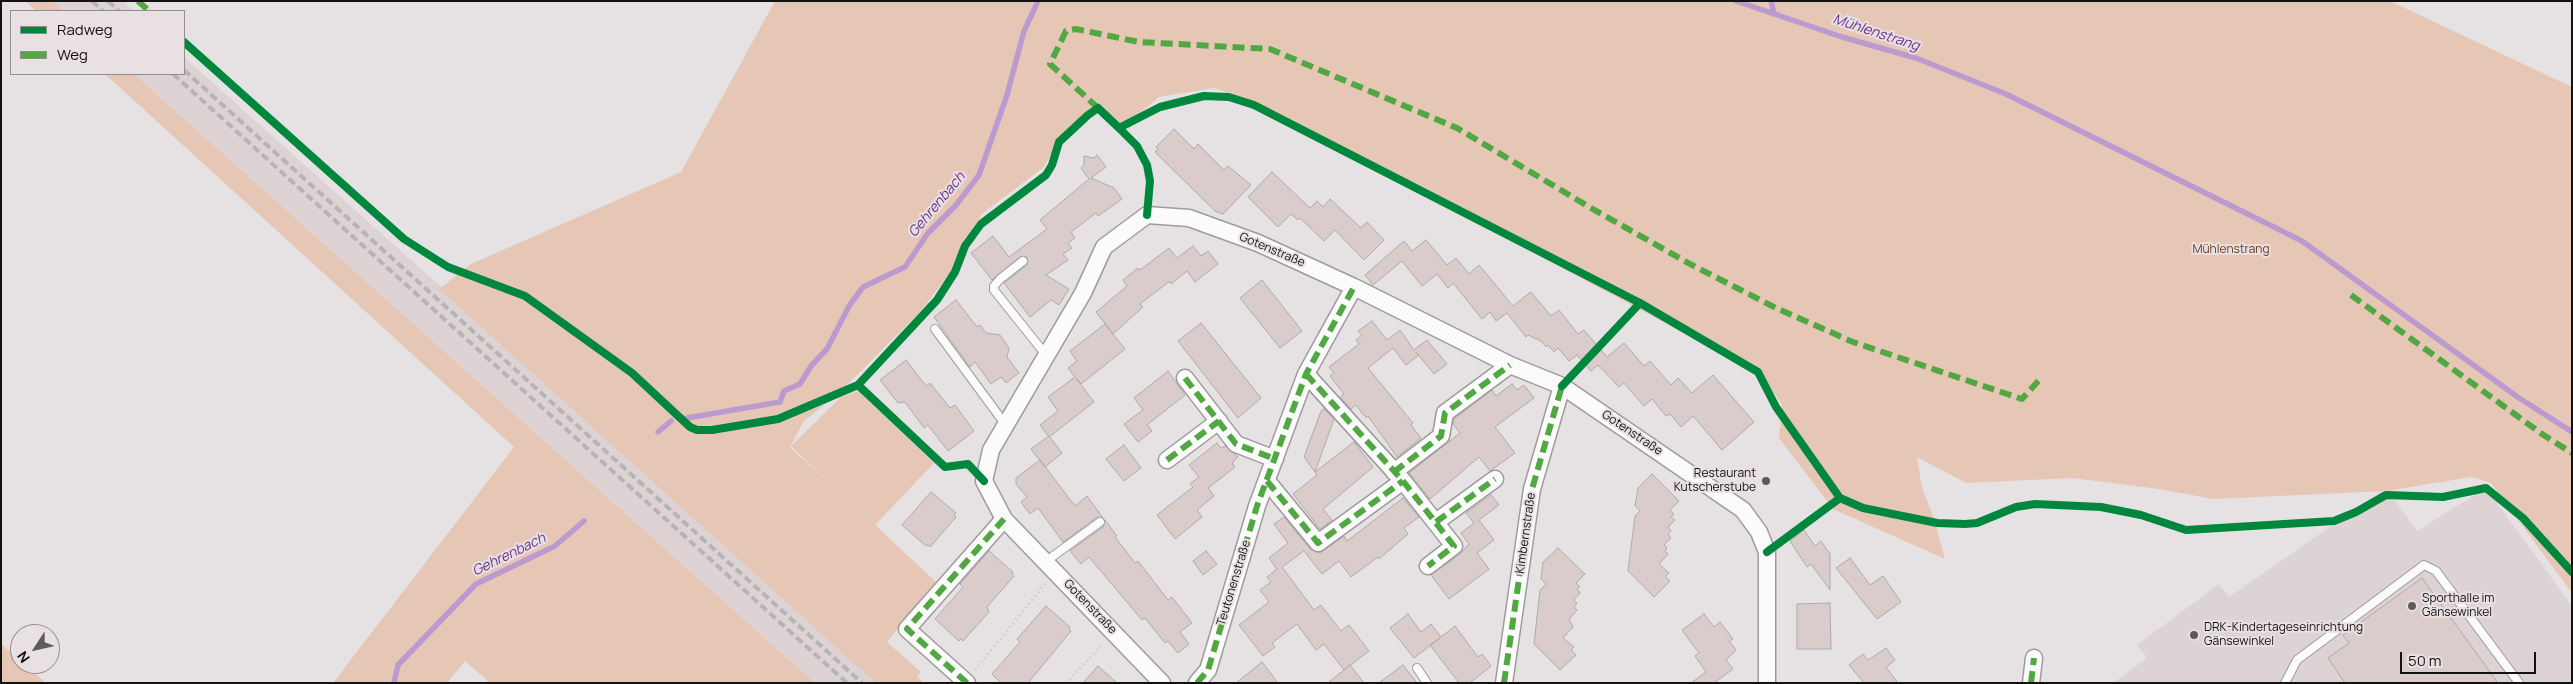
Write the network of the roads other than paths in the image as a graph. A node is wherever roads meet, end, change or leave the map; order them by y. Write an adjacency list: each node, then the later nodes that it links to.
1 (1023, 261): 4 (lane)
2 (1354, 287): 4 (street, Gotenstraße); 5 (street, Gotenstraße); 6 (street, Teutonenstraße)
3 (935, 329): 10 (lane)
4 (1046, 355): 10 (street, Gotenstraße)
5 (1510, 365): 8 (street, Gotenstraße); 13 (street)
6 (1306, 374): 11 (street, Teutonenstraße); 13 (street)
7 (1185, 378): 9 (street)
8 (1562, 386): 27 (street, Kimbernstraße); 28 (street, Gotenstraße)
9 (1219, 421): 11 (street); 12 (street)
10 (1005, 424): 16 (street, Gotenstraße)
11 (1275, 458): 15 (street, Teutonenstraße)
12 (1167, 460)
13 (1399, 476): 15 (street); 18 (street)
14 (1495, 480): 18 (street)
15 (1267, 481): 25 (street, Teutonenstraße)
16 (1004, 519): 20 (street, Gotenstraße); 23 (street)
17 (1100, 522): 20 (lane)
18 (1436, 522): 19 (street)
19 (1428, 566)
20 (1050, 567): 24 (street, Gotenstraße)
21 (2034, 658): 29 (street)
22 (1417, 668): 26 (lane)
23 (966, 682)
24 (1162, 683)
25 (1197, 683)
26 (1427, 683)
27 (1504, 683)
28 (1767, 683)
29 (2031, 683)
30 (2286, 683): 31 (lane)
31 (2519, 683)

